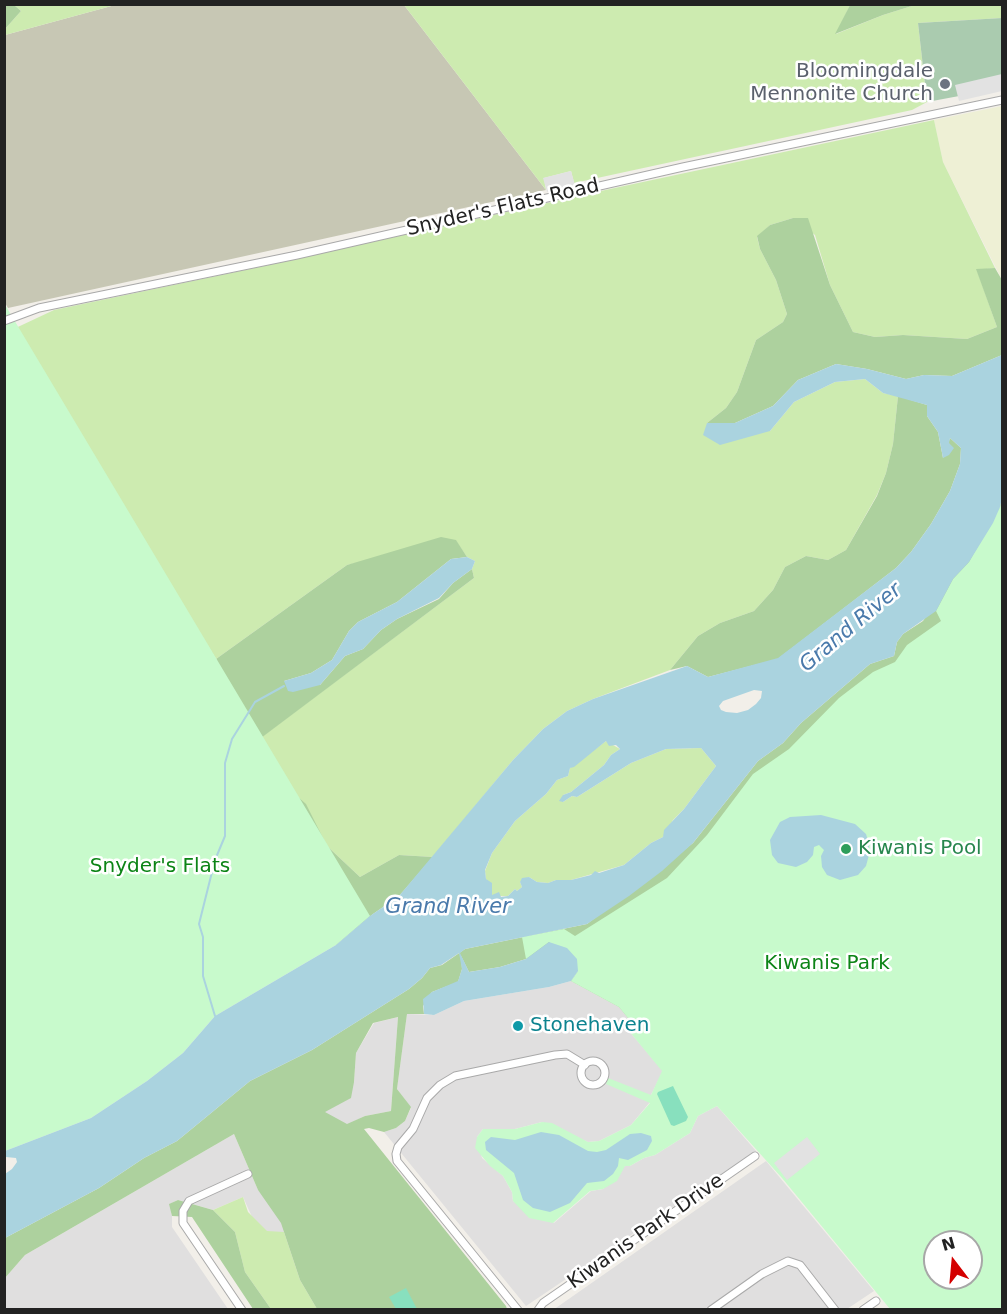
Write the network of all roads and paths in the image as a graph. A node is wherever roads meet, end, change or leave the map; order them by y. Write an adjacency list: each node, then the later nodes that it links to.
1 (1002, 100): 2 (street, Snyder's Flats Road)
2 (4, 321)
3 (585, 1065): 8 (street)
4 (755, 1156): 9 (street, Kiwanis Park Drive)
5 (248, 1174): 7 (street)
6 (876, 1301): 12 (street)
7 (242, 1310)
8 (518, 1310)
9 (538, 1310)
10 (711, 1310): 11 (street)
11 (835, 1310)
12 (863, 1310)

